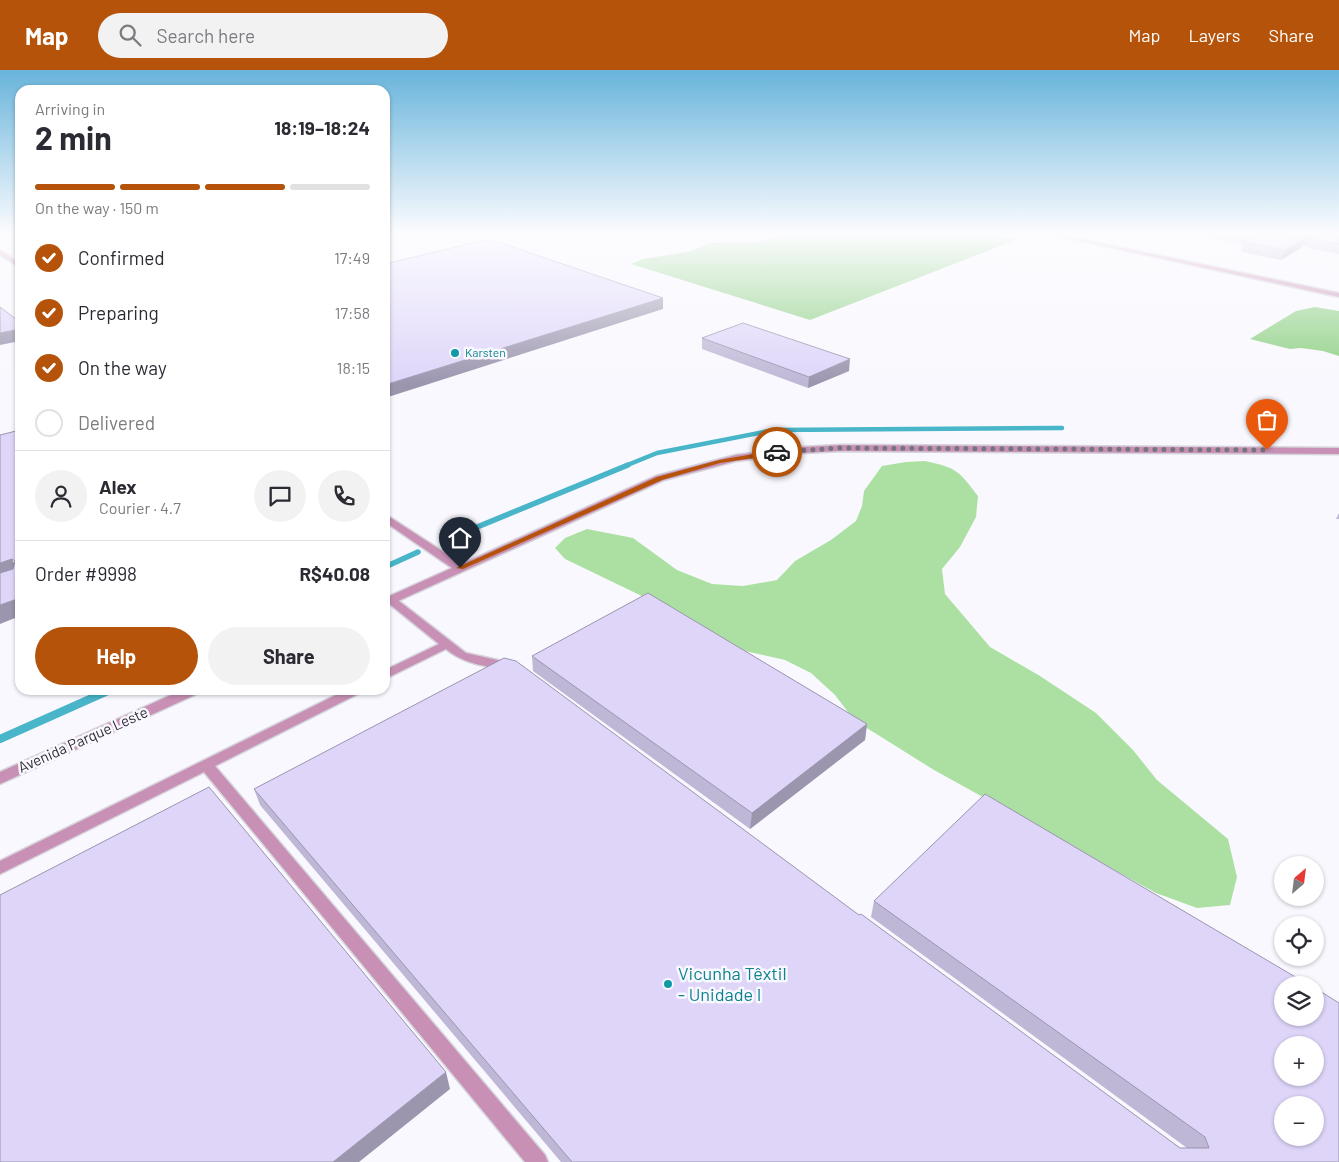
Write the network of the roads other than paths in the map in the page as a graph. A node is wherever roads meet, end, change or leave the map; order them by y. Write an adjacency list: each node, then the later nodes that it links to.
1 (1282, 283): 2 (lane)
2 (1339, 295)
3 (1339, 451): 5 (street)
4 (390, 520): 5 (street)
5 (460, 568): 6 (street)
6 (390, 601)
7 (390, 603): 8 (lane)
8 (446, 645): 9 (lane); 10 (lane)
9 (524, 672)
10 (390, 673)
11 (183, 695): 14 (street, Avenida Parque Leste)
12 (346, 695): 13 (lane)
13 (206, 764): 15 (lane); 16 (lane)
14 (0, 778)
15 (0, 868)
16 (538, 1162)

